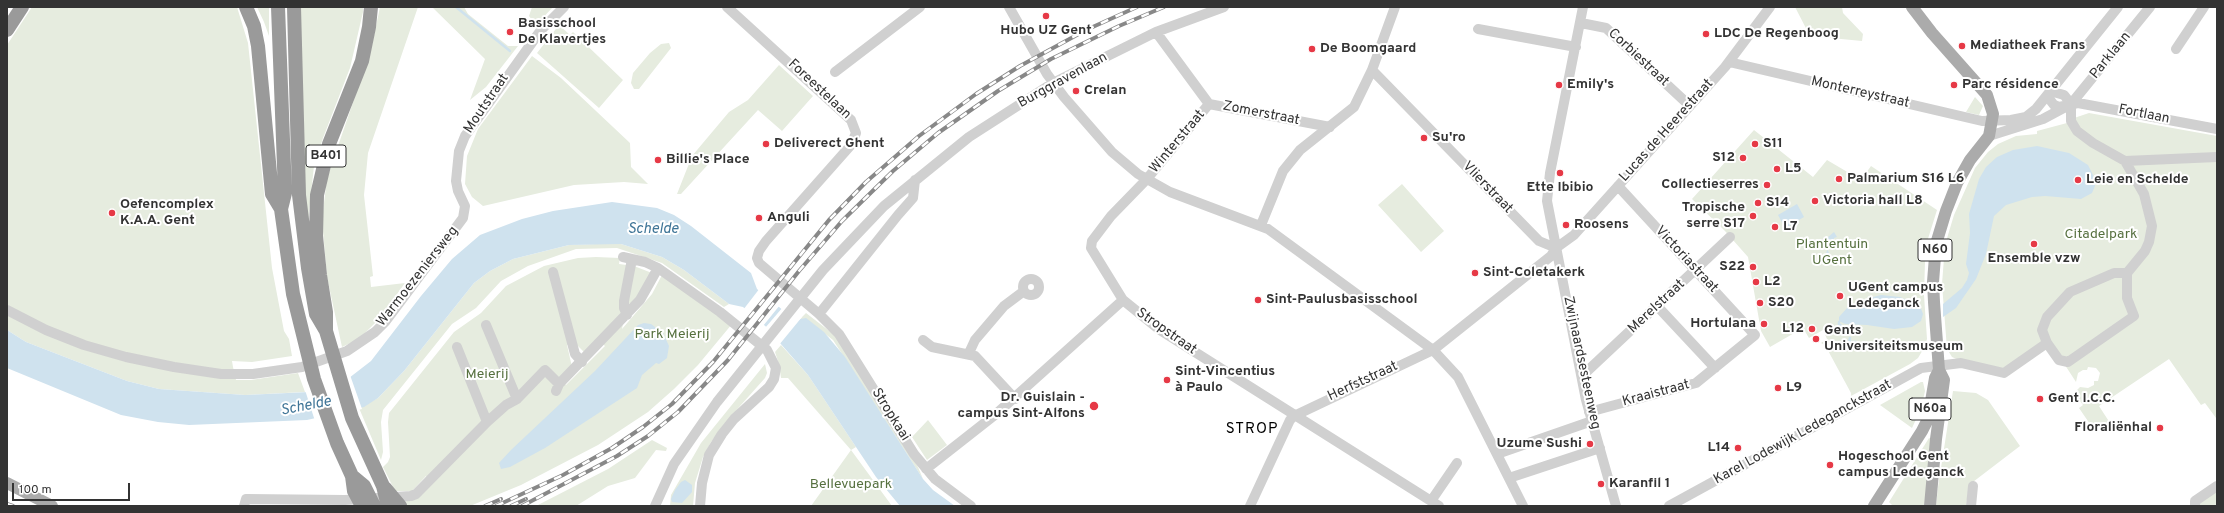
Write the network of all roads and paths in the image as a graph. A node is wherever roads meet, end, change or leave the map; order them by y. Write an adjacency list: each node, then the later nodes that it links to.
1 (22, 7): 20 (highway)
2 (246, 7): 41 (highway)
3 (278, 7): 41 (highway)
4 (294, 7): 58 (highway, B401)
5 (371, 7): 58 (highway, B401)
6 (564, 7): 42 (street, Moutstraat)
7 (727, 7): 46 (street, Foreestelaan)
8 (920, 7): 26 (street)
9 (1009, 7): 27 (street)
10 (1224, 7): 21 (street, Burggravenlaan)
11 (1395, 7): 25 (street)
12 (1584, 7): 18 (street, Zwijnaardsesteenweg)
13 (1770, 7): 24 (street, Lucas de Heerestraat)
14 (1912, 7): 32 (main road, N60)
15 (2118, 7): 28 (street, Parklaan)
16 (2150, 7): 30 (street, Parklaan)
17 (2204, 7): 23 (street)
18 (1581, 23): 22 (street, Zwijnaardsesteenweg); 31 (street, Corbiestraat)
19 (1478, 29): 22 (street)
20 (7, 30)
21 (1156, 32): 27 (street, Burggravenlaan); 29 (street, Zomerstraat)
22 (1576, 47): 45 (street, Zwijnaardsesteenweg)
23 (2176, 50)
24 (1729, 62): 31 (street, Lucas de Heerestraat); 32 (street, Monterreystraat)
25 (1372, 70): 33 (street); 45 (street, Vlierstraat)
26 (835, 72)
27 (1053, 83): 38 (street, Burggravenlaan); 39 (street)
28 (2049, 93): 30 (street); 32 (street, Parklaan)
29 (1210, 104): 33 (street, Zomerstraat); 39 (street, Winterstraat)
30 (2071, 104): 34 (street, Fortlaan); 35 (street, Parklaan); 37 (street)
31 (1690, 106): 40 (street, Lucas de Heerestraat)
32 (1992, 121): 35 (main road, N60)
33 (1330, 127): 43 (street)
34 (2217, 129)
35 (1989, 136): 67 (main road, N60)
36 (2217, 157): 37 (street)
37 (2125, 160): 50 (street)
38 (915, 180): 55 (street); 91 (street, Burggravenlaan)
39 (1146, 180): 43 (street); 52 (street, Stropstraat)
40 (1618, 186): 45 (street, Lucas de Heerestraat); 48 (street, Victoriastraat)
41 (281, 209): 78 (highway)
42 (463, 218): 54 (street, Warmoezeniersweg)
43 (1261, 224): 63 (street)
44 (1730, 237): 48 (street, Merelstraat)
45 (1556, 248): 63 (street, Lucas de Heerestraat); 68 (street, Zwijnaardsesteenweg)
46 (757, 258): 55 (street, Stropkaai)
47 (658, 268): 56 (street); 56 (street); 92 (street)
48 (1696, 270): 53 (street, Merelstraat); 59 (street, Victoriastraat)
49 (553, 272): 65 (street)
50 (2127, 273): 61 (street); 61 (street)
51 (1024, 291): 64 (street)
52 (1123, 300): 69 (street); 71 (street, Stropstraat)
53 (1658, 307): 66 (street); 68 (street, Merelstraat)
54 (7, 310)
55 (819, 314): 77 (street, Stropkaai)
56 (628, 315): 65 (street)
57 (486, 325): 70 (street)
58 (326, 331): 81 (highway, B401)
59 (1755, 335): 66 (street, Kraaistraat)
60 (923, 340): 64 (street)
61 (2047, 343): 67 (street, Karel Lodewijk Ledeganckstraat)
62 (457, 347): 73 (street)
63 (1433, 350): 71 (street, Herfststraat); 75 (street)
64 (969, 353): 69 (street)
65 (582, 362): 70 (street)
66 (1715, 368): 72 (street, Kraaistraat)
67 (1940, 372): 97 (street, Karel Lodewijk Ledeganckstraat); 98 (main road, N60a); 99 (main road, N60)
68 (1582, 376): 72 (street, Zwijnaardsesteenweg)
69 (1014, 398): 77 (street)
70 (517, 399): 73 (street)
71 (1294, 416): 84 (street, Stropstraat); 94 (street)
72 (1590, 417): 74 (street, Zwijnaardsesteenweg); 75 (street, Kraaistraat)
73 (487, 422): 86 (street)
74 (1600, 448): 79 (street); 96 (street, Zwijnaardsesteenweg)
75 (1497, 454): 79 (street)
76 (1457, 463): 84 (street)
77 (926, 469): 93 (street, Stropkaai)
78 (352, 476): 87 (highway); 88 (highway)
79 (1509, 478): 95 (street)
80 (7, 483): 85 (main road)
81 (383, 486): 89 (highway, B401); 90 (highway)
82 (1972, 486): 100 (street)
83 (2217, 486): 101 (street)
84 (1435, 504)
85 (52, 506)
86 (244, 506)
87 (362, 506)
88 (374, 506)
89 (388, 506)
90 (400, 506)
91 (655, 506)
92 (700, 506)
93 (971, 506)
94 (1250, 506)
95 (1523, 506)
96 (1616, 506)
97 (1669, 506)
98 (1874, 506)
99 (1930, 506)
100 (1971, 506)
101 (2195, 506)

